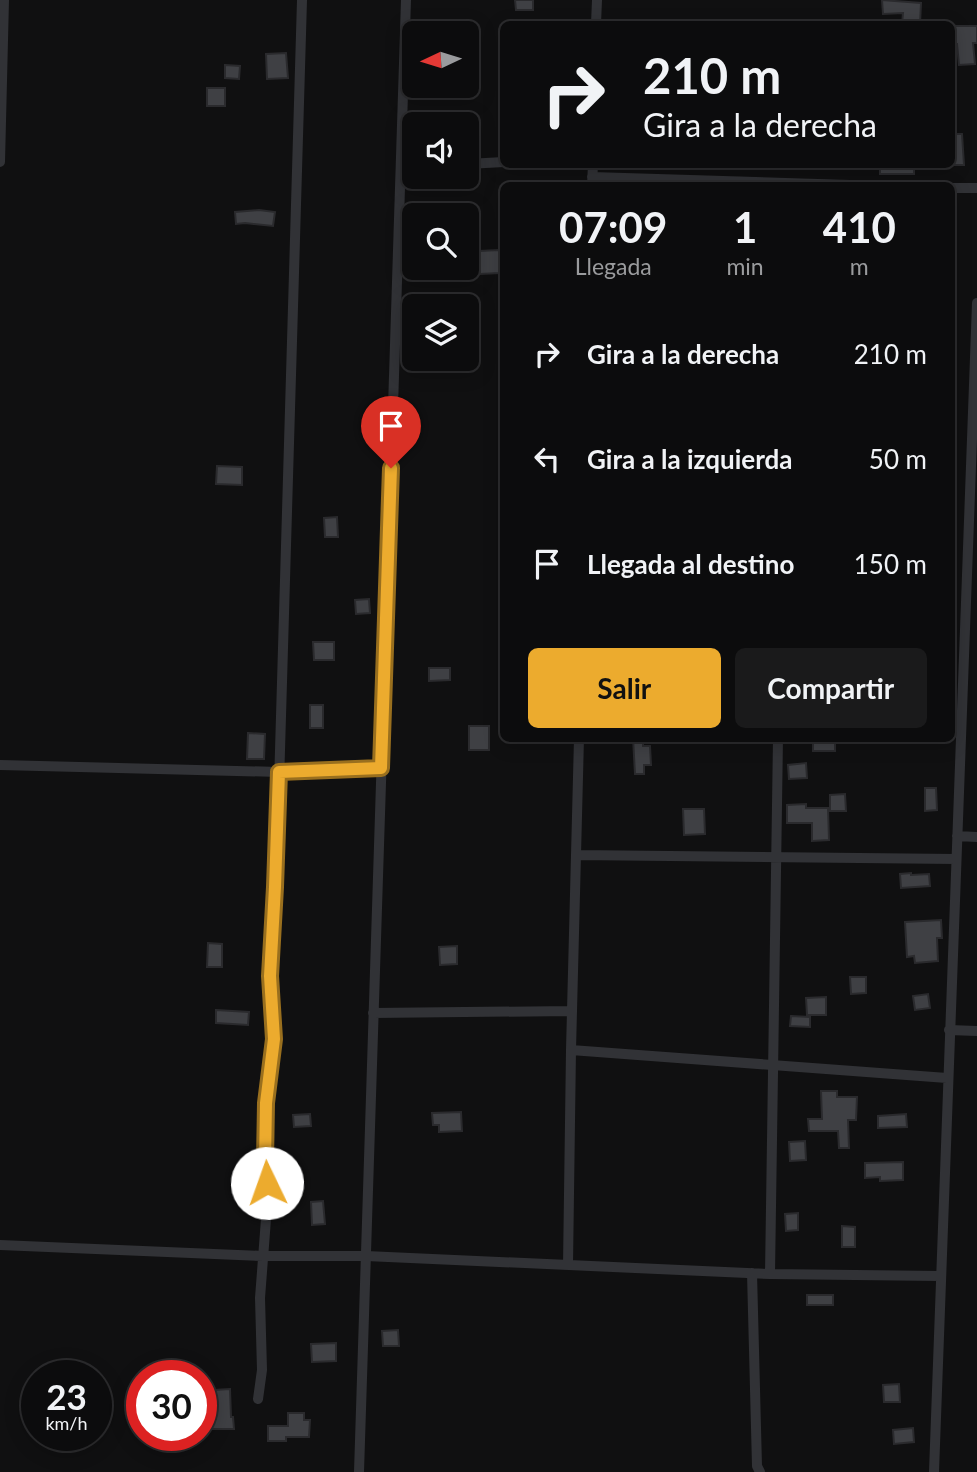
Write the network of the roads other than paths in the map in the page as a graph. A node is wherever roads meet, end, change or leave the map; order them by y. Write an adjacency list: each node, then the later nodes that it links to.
1 (4, 0): 6 (street)
2 (302, 0): 21 (street)
3 (406, 0): 9 (street)
4 (597, 0): 5 (street)
5 (596, 21)
6 (0, 162)
7 (500, 162): 8 (street)
8 (479, 163)
9 (401, 168): 20 (street)
10 (592, 181): 11 (street)
11 (650, 182)
12 (955, 188): 13 (street)
13 (977, 188)
14 (977, 303): 16 (street)
15 (955, 629): 16 (street)
16 (964, 629): 22 (street)
17 (579, 742): 24 (street)
18 (778, 742): 25 (street)
19 (0, 765): 21 (street)
20 (381, 768): 21 (street); 28 (street)
21 (279, 772): 35 (street)
22 (957, 836): 23 (street); 26 (street)
23 (977, 836)
24 (576, 855): 25 (street); 27 (street)
25 (776, 857): 26 (street); 32 (street)
26 (956, 859): 29 (street)
27 (572, 1011): 28 (street); 31 (street)
28 (373, 1013): 36 (street)
29 (949, 1030): 30 (street); 33 (street)
30 (977, 1031)
31 (571, 1050): 32 (street); 37 (street)
32 (773, 1065): 33 (street); 39 (street)
33 (947, 1078): 40 (street)
34 (0, 1245): 35 (street)
35 (263, 1256): 36 (street); 41 (street)
36 (366, 1256): 37 (street); 42 (street)
37 (568, 1265): 38 (street)
38 (752, 1273): 39 (street); 43 (street)
39 (770, 1273): 40 (street)
40 (940, 1276): 44 (street)
41 (258, 1399)
42 (359, 1472)
43 (760, 1472)
44 (934, 1472)

